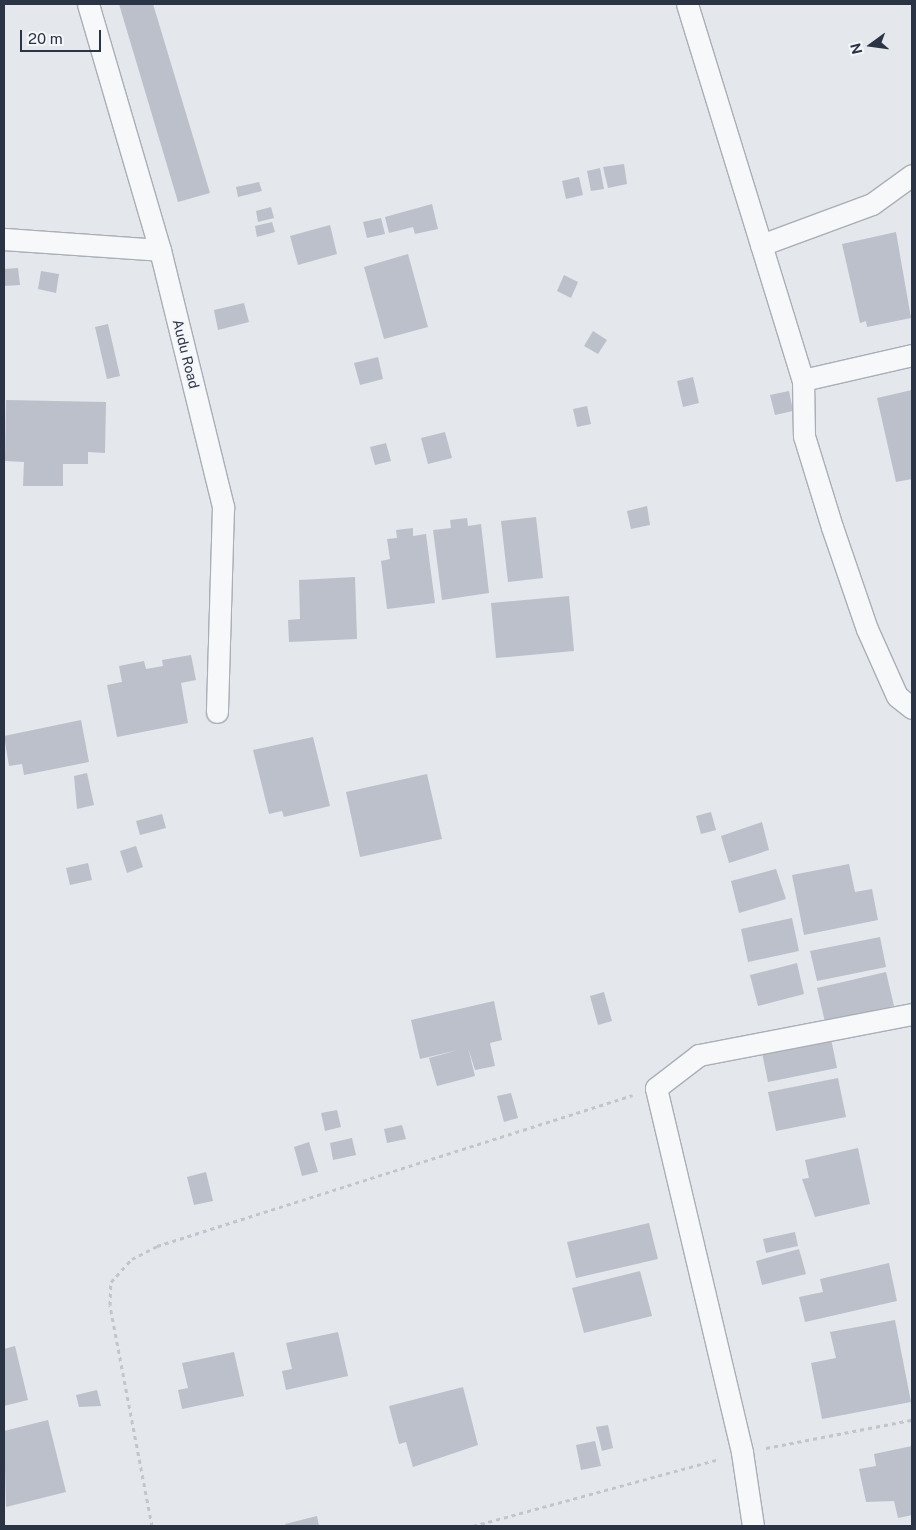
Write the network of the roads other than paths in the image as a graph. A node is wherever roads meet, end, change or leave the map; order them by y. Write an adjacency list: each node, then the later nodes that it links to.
1 (88, 4): 6 (street, Audu Road)
2 (687, 4): 5 (street)
3 (912, 175): 5 (street)
4 (4, 238): 6 (street)
5 (760, 245): 8 (street)
6 (160, 250): 10 (street, Audu Road)
7 (912, 355): 8 (street)
8 (804, 380): 9 (street)
9 (912, 708)
10 (217, 712)
11 (912, 1014): 12 (street)
12 (753, 1526)

